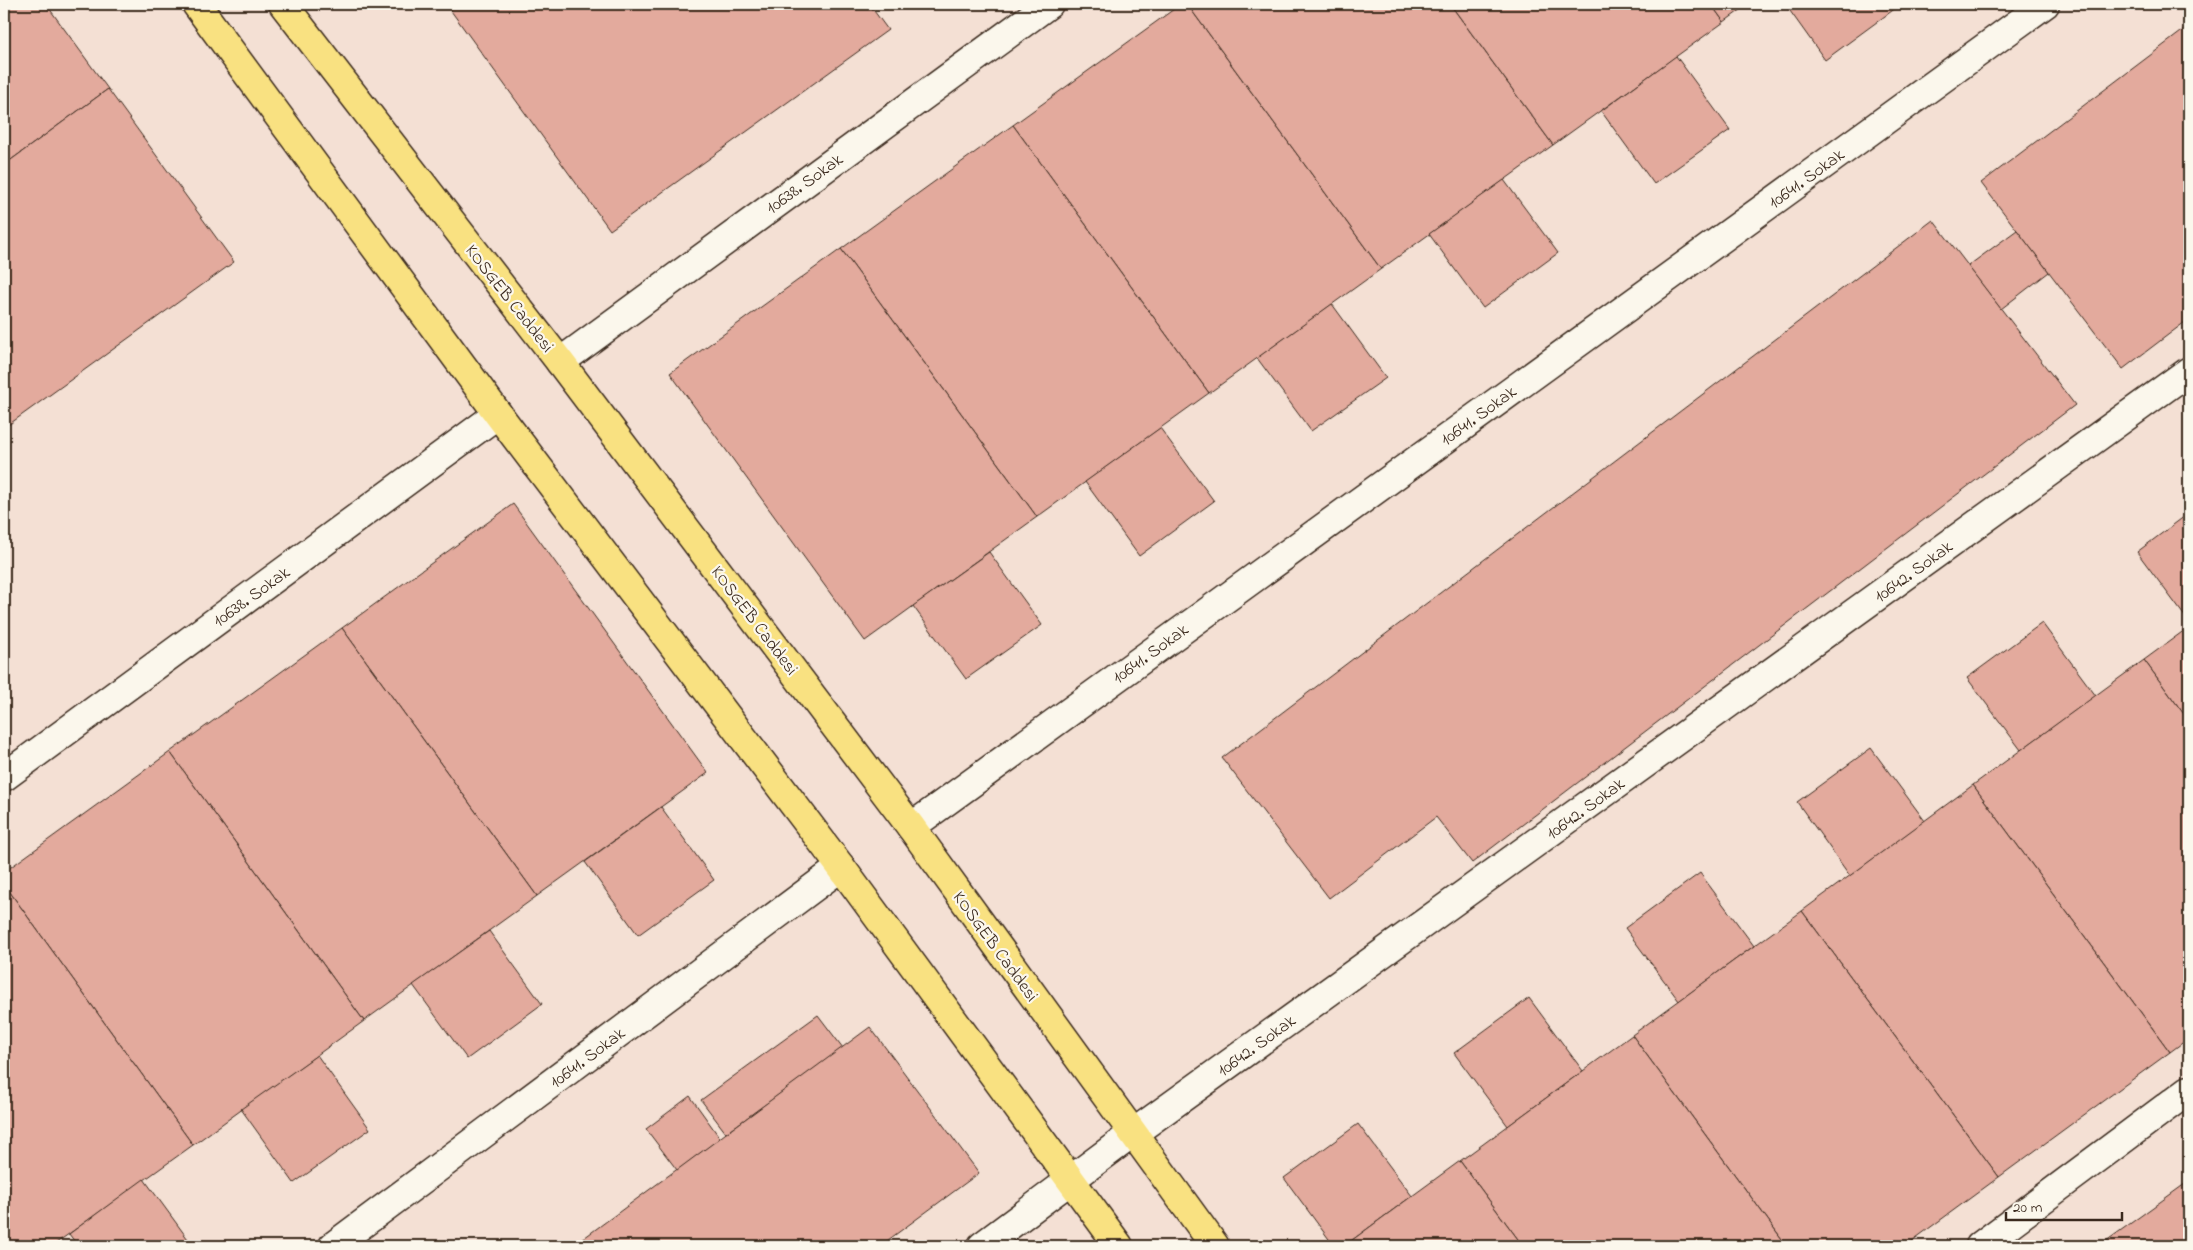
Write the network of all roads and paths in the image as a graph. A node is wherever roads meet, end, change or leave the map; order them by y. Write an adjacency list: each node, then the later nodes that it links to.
1 (196, 4): 7 (main road)
2 (282, 4): 5 (main road, KOSGEB Caddesi)
3 (1049, 4): 5 (street, 10638. Sokak)
4 (2045, 4): 9 (street, 10641. Sokak)
5 (560, 362): 9 (main road, KOSGEB Caddesi)
6 (2189, 372): 12 (street, 10642. Sokak)
7 (498, 414): 8 (street, 10638. Sokak); 10 (main road)
8 (7, 770)
9 (911, 827): 12 (main road, KOSGEB Caddesi)
10 (842, 867): 13 (main road); 14 (street, 10641. Sokak)
11 (2189, 1090): 18 (street)
12 (1132, 1134): 13 (street, 10642. Sokak); 17 (main road, KOSGEB Caddesi)
13 (1070, 1180): 15 (street, 10642. Sokak); 16 (main road)
14 (333, 1246)
15 (982, 1246)
16 (1119, 1246)
17 (1215, 1246)
18 (1980, 1246)

